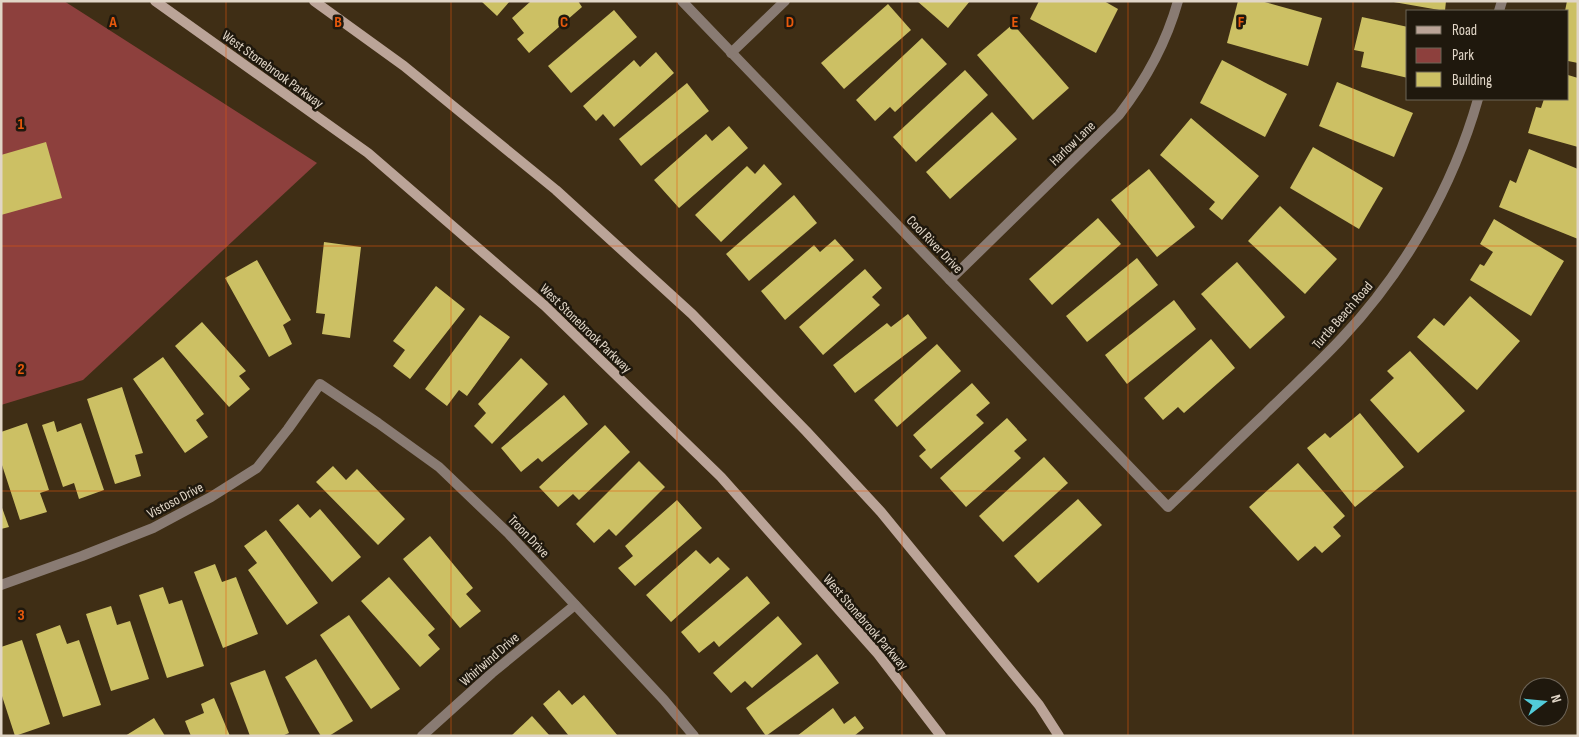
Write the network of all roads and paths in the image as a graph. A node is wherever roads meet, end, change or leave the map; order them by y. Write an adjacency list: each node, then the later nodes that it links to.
1 (156, 1): 15 (street, West Stonebrook Parkway)
2 (314, 1): 16 (street)
3 (682, 1): 6 (street, Cool River Drive)
4 (785, 1): 6 (street)
5 (1178, 1): 8 (street, Harlow Lane)
6 (731, 53): 8 (street, Cool River Drive)
7 (1478, 100): 10 (street, Turtle Beach Road)
8 (950, 280): 10 (street, Cool River Drive)
9 (320, 384): 11 (street, Vistoso Drive); 12 (street, Troon Drive)
10 (1168, 507)
11 (1, 584)
12 (575, 605): 13 (street, Whirlwind Drive); 14 (street, Troon Drive)
13 (422, 736)
14 (694, 736)
15 (941, 736)
16 (1059, 736)

